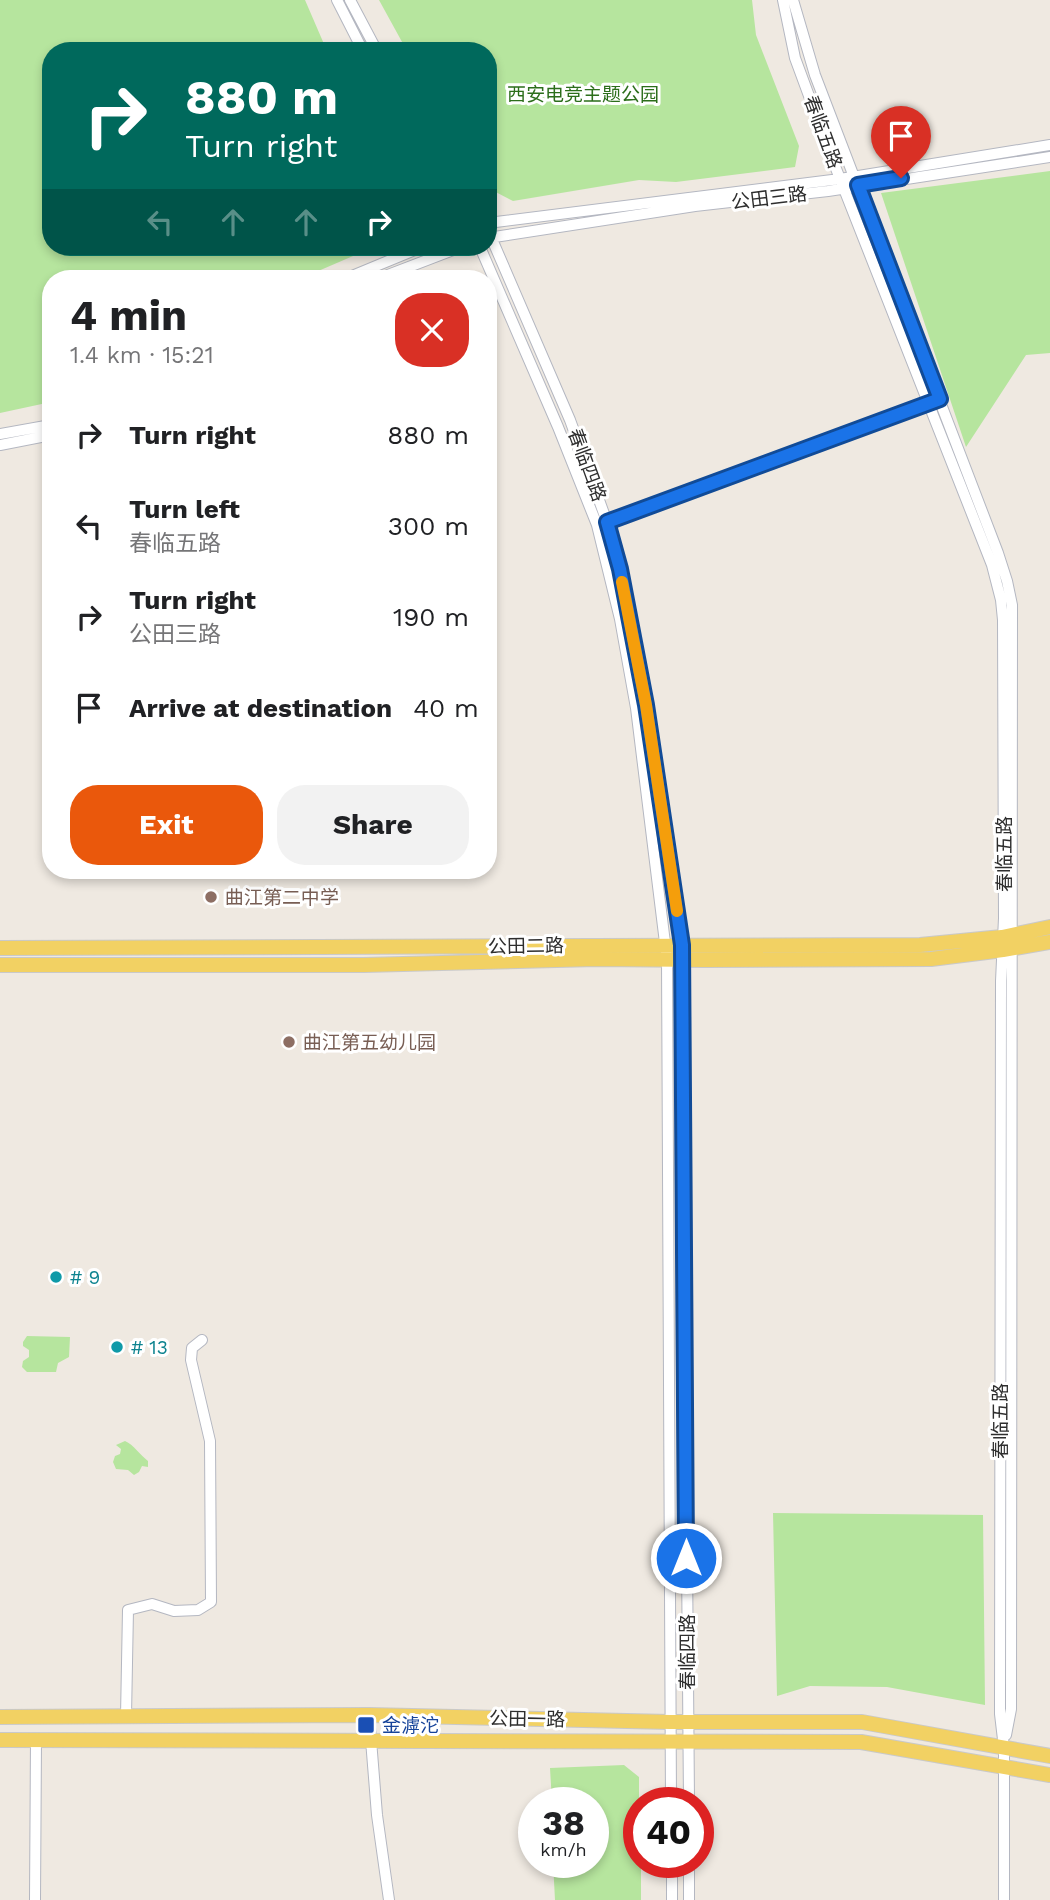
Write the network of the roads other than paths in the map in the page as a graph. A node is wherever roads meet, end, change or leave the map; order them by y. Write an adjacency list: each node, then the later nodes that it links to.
1 (337, 0): 5 (street)
2 (350, 0): 6 (street)
3 (782, 0): 10 (street, 春临五路)
4 (793, 0): 9 (street, 春临五路)
5 (358, 42)
6 (372, 42)
7 (1050, 145): 9 (street, 公田三路)
8 (1050, 157): 9 (street, 公田三路)
9 (857, 181): 10 (street, 公田三路); 19 (street, 春临五路)
10 (842, 184): 11 (street, 公田三路); 12 (street, 公田三路); 19 (street, 春临五路)
11 (497, 222)
12 (497, 234)
13 (497, 253): 24 (street, 春临四路)
14 (400, 256): 16 (street)
15 (437, 256): 17 (street)
16 (366, 270)
17 (401, 270)
18 (497, 286): 24 (street, 春临四路)
19 (935, 401): 24 (street); 27 (street, 春临五路)
20 (42, 427): 21 (street)
21 (0, 434)
22 (42, 437): 23 (street)
23 (0, 445)
24 (602, 523): 28 (street, 春临四路); 30 (street, 春临四路)
25 (1050, 927): 27 (main road, 公田二路)
26 (1050, 942): 27 (main road, 公田二路)
27 (1007, 943): 28 (main road, 公田二路); 31 (main road, 公田二路); 44 (street, 春临五路)
28 (682, 945): 30 (main road, 公田二路); 31 (street, 春临四路)
29 (0, 948): 30 (main road, 公田二路)
30 (666, 952): 31 (main road, 公田二路); 32 (main road, 公田二路); 38 (street, 春临四路)
31 (683, 960): 37 (street, 春临四路)
32 (0, 965)
33 (202, 1340): 35 (street)
34 (369, 1715): 35 (main road, 公田一路); 38 (main road, 公田一路); 39 (street)
35 (126, 1716): 36 (main road, 公田一路)
36 (0, 1717)
37 (687, 1722): 38 (main road, 公田一路); 43 (street, 春临四路); 44 (main road, 公田一路)
38 (670, 1723): 42 (street, 春临四路)
39 (371, 1739): 41 (main road, 公田一路); 42 (main road, 公田一路); 53 (street)
40 (0, 1740): 41 (main road, 公田一路)
41 (36, 1740): 52 (street)
42 (671, 1742): 43 (main road, 公田一路); 48 (street, 春临四路)
43 (689, 1743): 46 (main road, 公田一路); 49 (street, 春临四路)
44 (1004, 1748): 45 (main road, 公田一路); 46 (street, 春临五路)
45 (1050, 1756)
46 (1004, 1767): 47 (main road, 公田一路); 56 (street, 春临五路)
47 (1050, 1775)
48 (671, 1787)
49 (689, 1787)
50 (672, 1878): 54 (street)
51 (689, 1878): 55 (street)
52 (36, 1900)
53 (389, 1900)
54 (672, 1900)
55 (689, 1900)
56 (1004, 1900)

